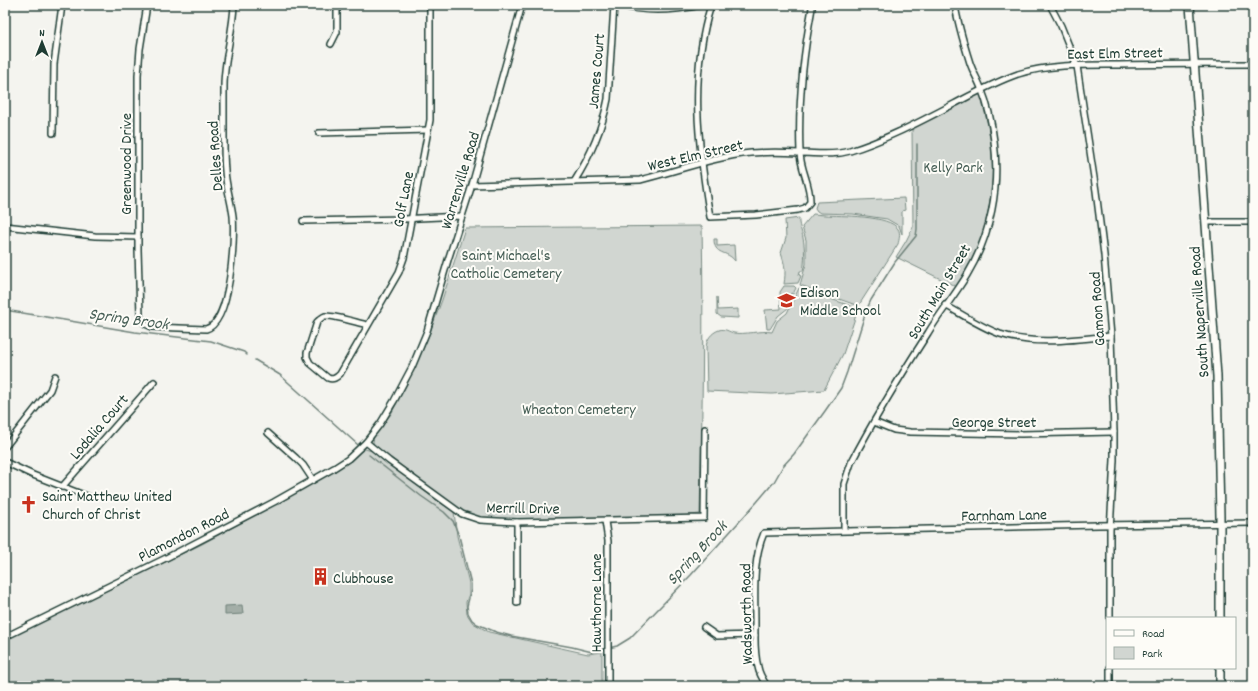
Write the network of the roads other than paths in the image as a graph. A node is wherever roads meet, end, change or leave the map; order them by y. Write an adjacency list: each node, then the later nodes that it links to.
1 (62, 5): 21 (street)
2 (147, 5): 32 (street, Greenwood Drive)
3 (234, 5): 34 (street, Delles Road)
4 (337, 5): 14 (street)
5 (430, 5): 19 (street, Golf Lane)
6 (522, 5): 25 (street, Warrenville Road)
7 (616, 5): 8 (street); 24 (street, James Court)
8 (701, 5)
9 (711, 5): 23 (street)
10 (811, 5): 22 (street)
11 (955, 5): 18 (street, South Main Street)
12 (1050, 5): 17 (street, Gamon Road)
13 (1190, 5): 15 (main road, South Naperville Road)
14 (331, 44)
15 (1194, 64): 16 (street, East Elm Street); 17 (street, East Elm Street); 29 (main road, South Naperville Road)
16 (1253, 64)
17 (1077, 66): 18 (street, East Elm Street); 36 (street, Gamon Road)
18 (982, 89): 22 (street, West Elm Street); 33 (street, South Main Street)
19 (428, 130): 20 (street); 27 (street, Golf Lane)
20 (319, 133)
21 (53, 134)
22 (800, 153): 23 (street, West Elm Street); 23 (street)
23 (701, 163): 24 (street, West Elm Street)
24 (574, 182): 25 (street, West Elm Street)
25 (472, 185): 26 (street, Warrenville Road)
26 (462, 216): 27 (street); 43 (street, Warrenville Road)
27 (412, 218): 28 (street); 35 (street, Golf Lane)
28 (303, 221)
29 (1206, 222): 30 (street); 52 (main road, South Naperville Road)
30 (1253, 222)
31 (5, 226): 32 (street)
32 (138, 237): 34 (street, Greenwood Drive)
33 (945, 306): 36 (street); 39 (street, South Main Street)
34 (143, 322)
35 (368, 325): 35 (street, Golf Lane)
36 (1111, 336): 41 (street, Gamon Road)
37 (55, 376): 44 (street)
38 (154, 382): 47 (street, Lodalia Court)
39 (874, 422): 41 (street, George Street); 54 (street, South Main Street)
40 (705, 430): 49 (street, Merrill Drive)
41 (1114, 432): 53 (street, Gamon Road)
42 (268, 433): 46 (street)
43 (366, 442): 46 (street, Plamondon Road); 50 (street, Merrill Drive)
44 (5, 447)
45 (5, 462): 47 (street)
46 (313, 480): 61 (street, Plamondon Road)
47 (62, 487): 48 (street)
48 (89, 497)
49 (605, 520): 50 (street, Merrill Drive); 64 (street, Hawthorne Lane)
50 (517, 522): 56 (street)
51 (1253, 523): 52 (street, Farnham Lane)
52 (1220, 524): 53 (street, Farnham Lane); 58 (main road, South Naperville Road)
53 (1111, 525): 54 (street, Farnham Lane); 57 (street, Gamon Road)
54 (844, 530): 55 (street, Farnham Lane)
55 (761, 539): 60 (street, Wadsworth Road)
56 (517, 603)
57 (1110, 617)
58 (1220, 617)
59 (704, 627): 60 (street)
60 (755, 635): 65 (street, Wadsworth Road)
61 (5, 637)
62 (1110, 669): 66 (street)
63 (1220, 669): 67 (main road)
64 (608, 686)
65 (767, 686)
66 (1110, 686)
67 (1220, 686)

